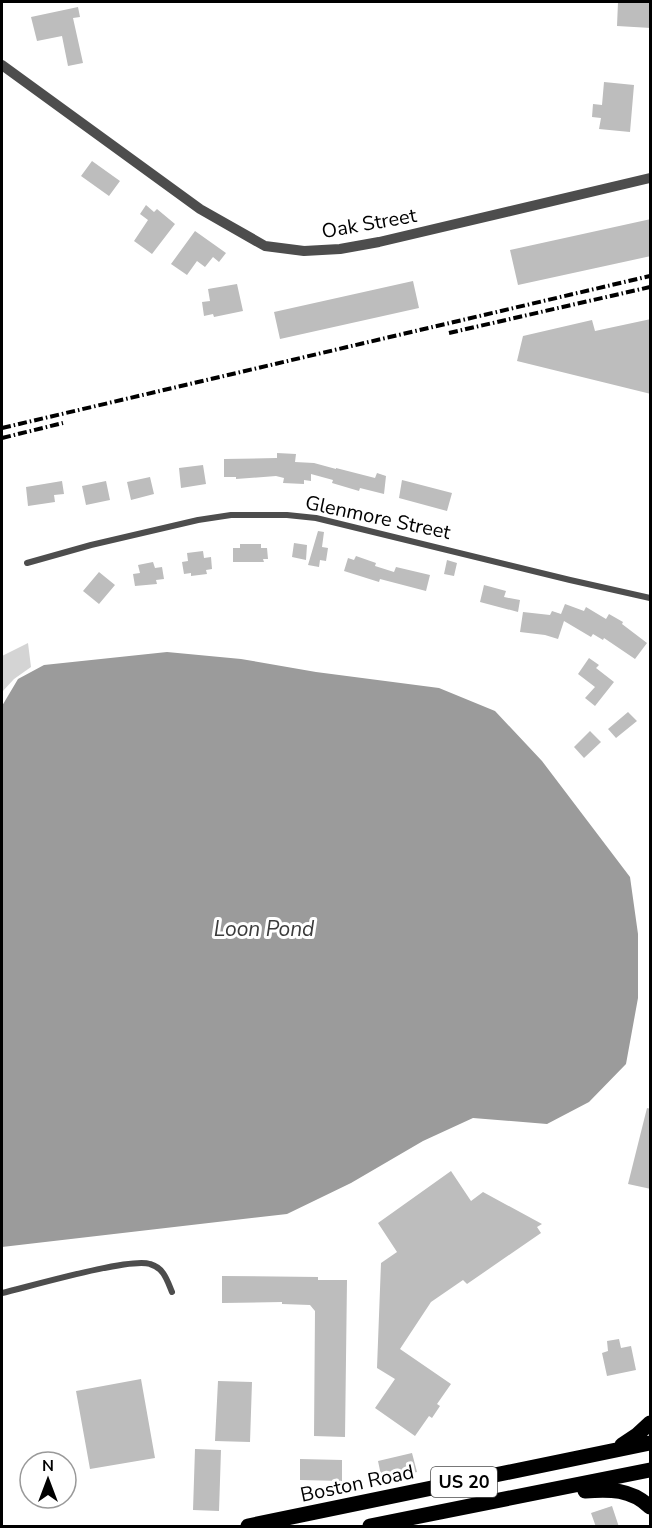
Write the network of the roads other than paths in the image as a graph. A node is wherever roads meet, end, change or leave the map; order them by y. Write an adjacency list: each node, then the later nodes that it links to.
1 (2, 65): 2 (street, Oak Street)
2 (651, 178)
3 (27, 563): 4 (street, Glenmore Street)
4 (651, 598)
5 (172, 1292): 6 (street)
6 (2, 1293)
7 (651, 1423): 9 (main road)
8 (651, 1443): 9 (main road, Boston Road / US 20)
9 (595, 1455): 13 (main road, Boston Road / US 20)
10 (651, 1470): 11 (main road, US 20)
11 (534, 1494): 12 (main road); 14 (main road, US 20)
12 (651, 1508)
13 (248, 1527)
14 (370, 1527)

